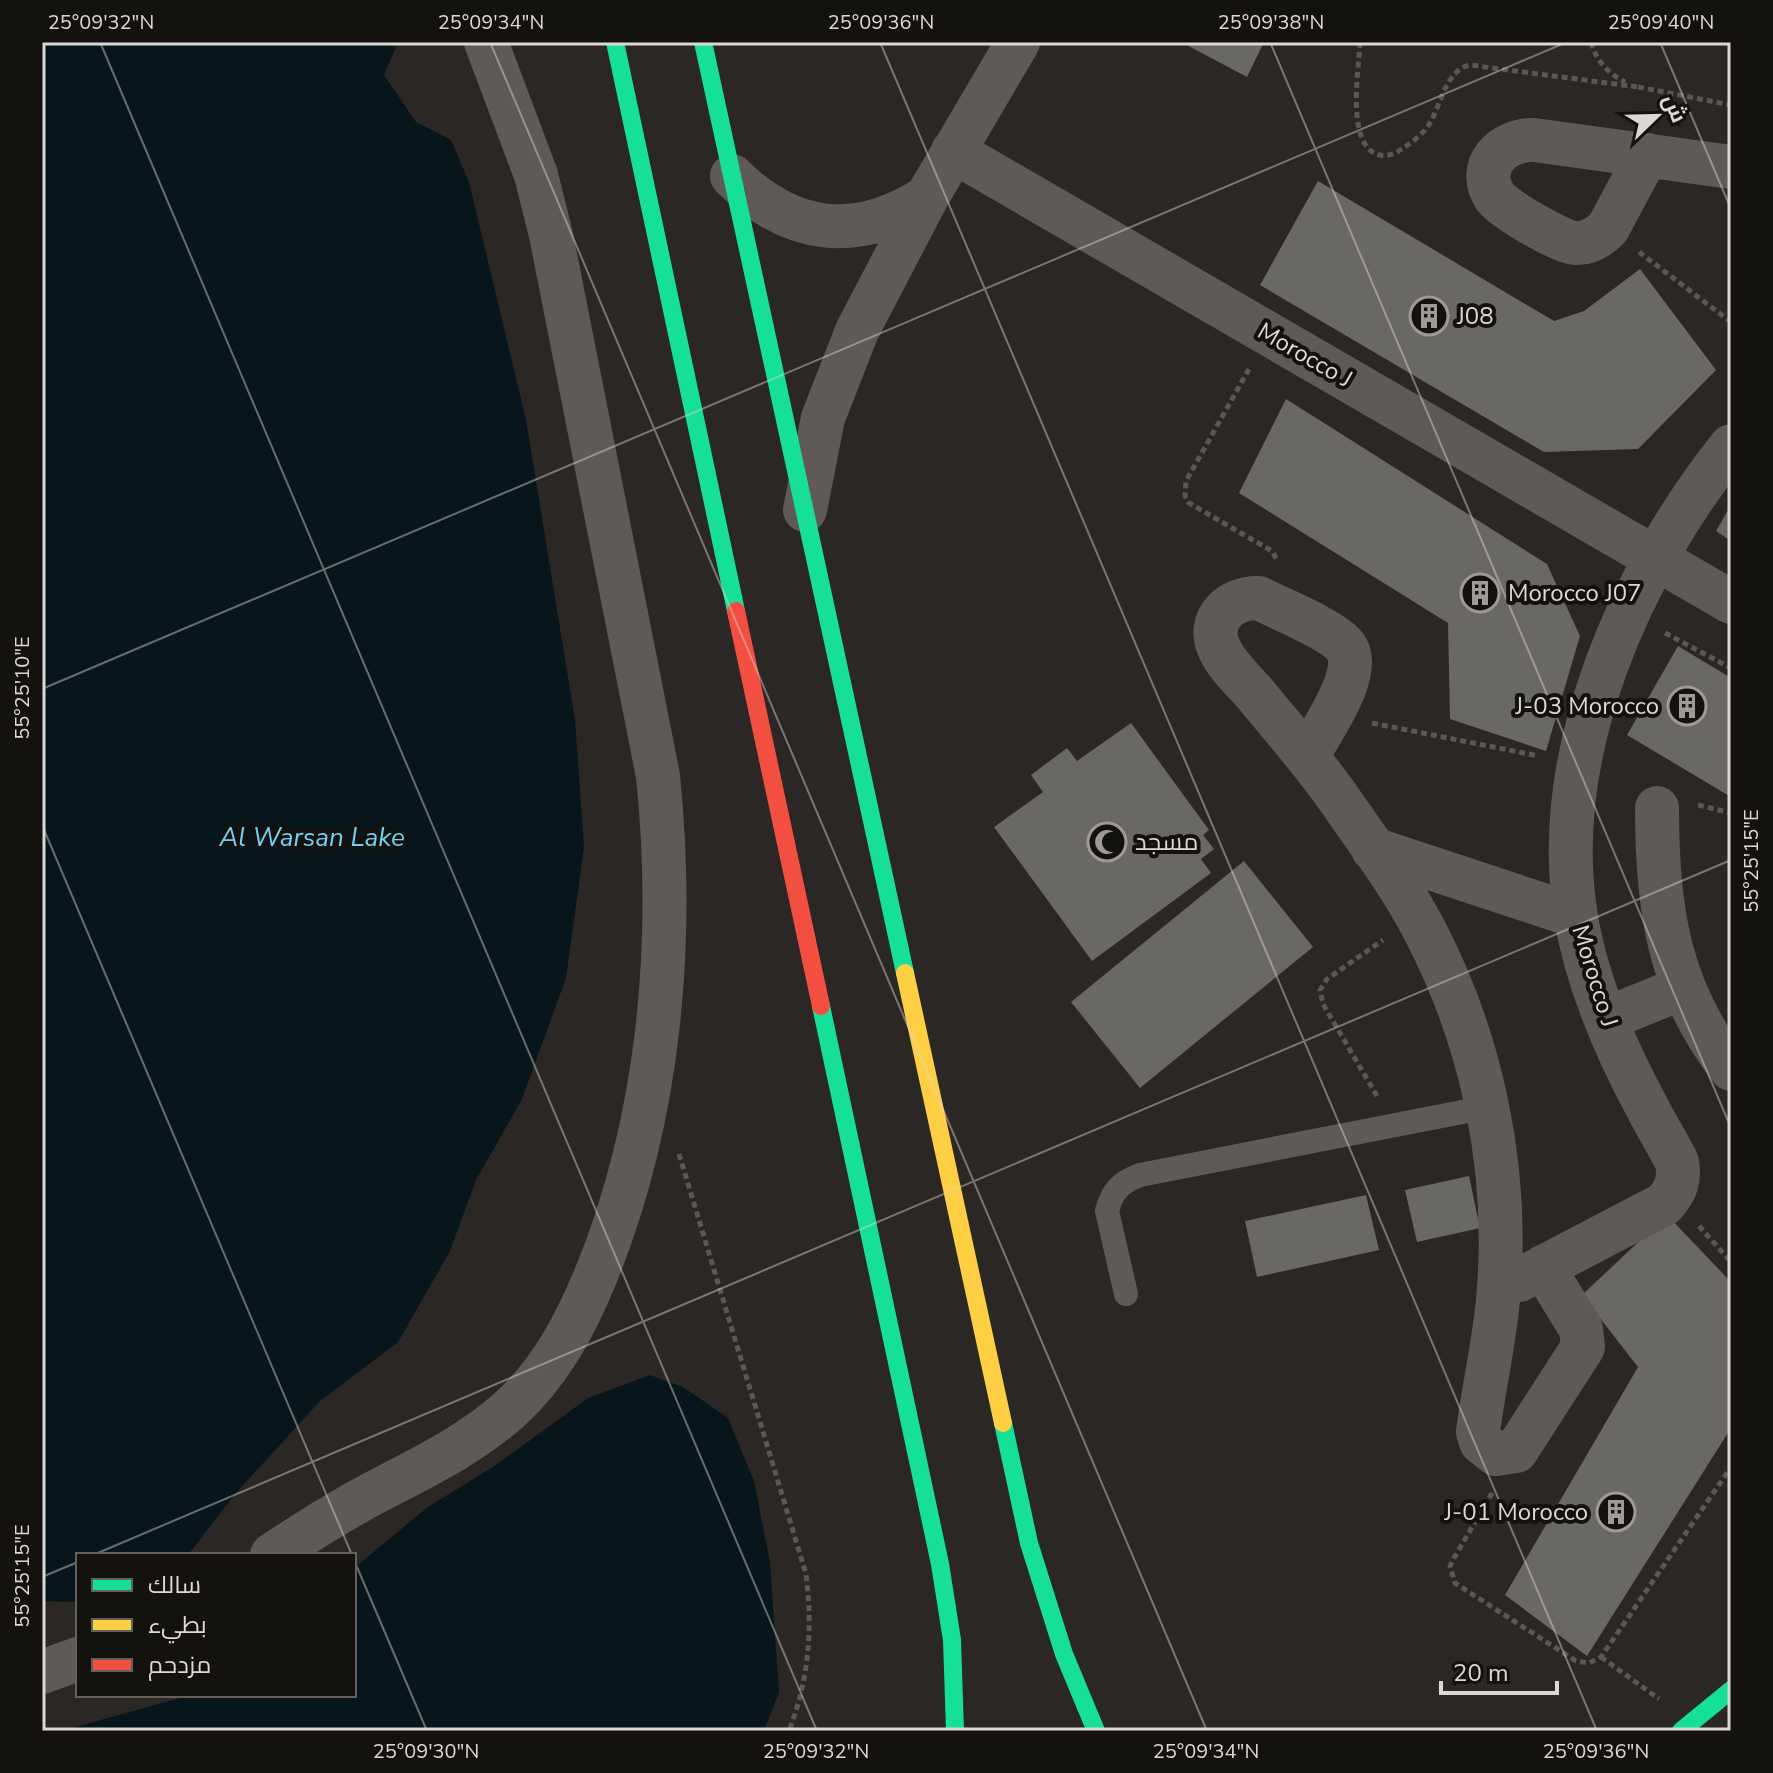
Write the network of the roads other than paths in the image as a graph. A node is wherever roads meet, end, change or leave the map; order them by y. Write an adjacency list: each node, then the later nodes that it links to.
1 (486, 42): 25 (street)
2 (615, 42): 30 (street)
3 (703, 42): 8 (street)
4 (1018, 42): 5 (street)
5 (953, 151): 9 (street); 12 (street, Morocco J)
6 (1647, 155): 6 (street); 7 (street)
7 (1731, 167)
8 (732, 176): 9 (street); 11 (street)
9 (927, 197): 11 (street)
10 (1731, 446): 12 (street, Morocco J)
11 (805, 510): 31 (street)
12 (1658, 558): 13 (street, Morocco J); 17 (street, Morocco J)
13 (1731, 602)
14 (1307, 757): 14 (street); 16 (street)
15 (1657, 808): 18 (street)
16 (1373, 849): 17 (street); 21 (street)
17 (1576, 916): 19 (street, Morocco J)
18 (1682, 988): 19 (street); 20 (street)
19 (1606, 1019): 22 (street, Morocco J)
20 (1731, 1069)
21 (1488, 1107): 23 (street); 24 (lane)
22 (1543, 1267): 23 (street, Morocco J); 23 (street)
23 (1499, 1290)
24 (1126, 1294)
25 (275, 1553)
26 (76, 1660): 27 (street)
27 (42, 1672)
28 (1731, 1690): 29 (street)
29 (1687, 1727)
30 (955, 1731)
31 (1096, 1731)

